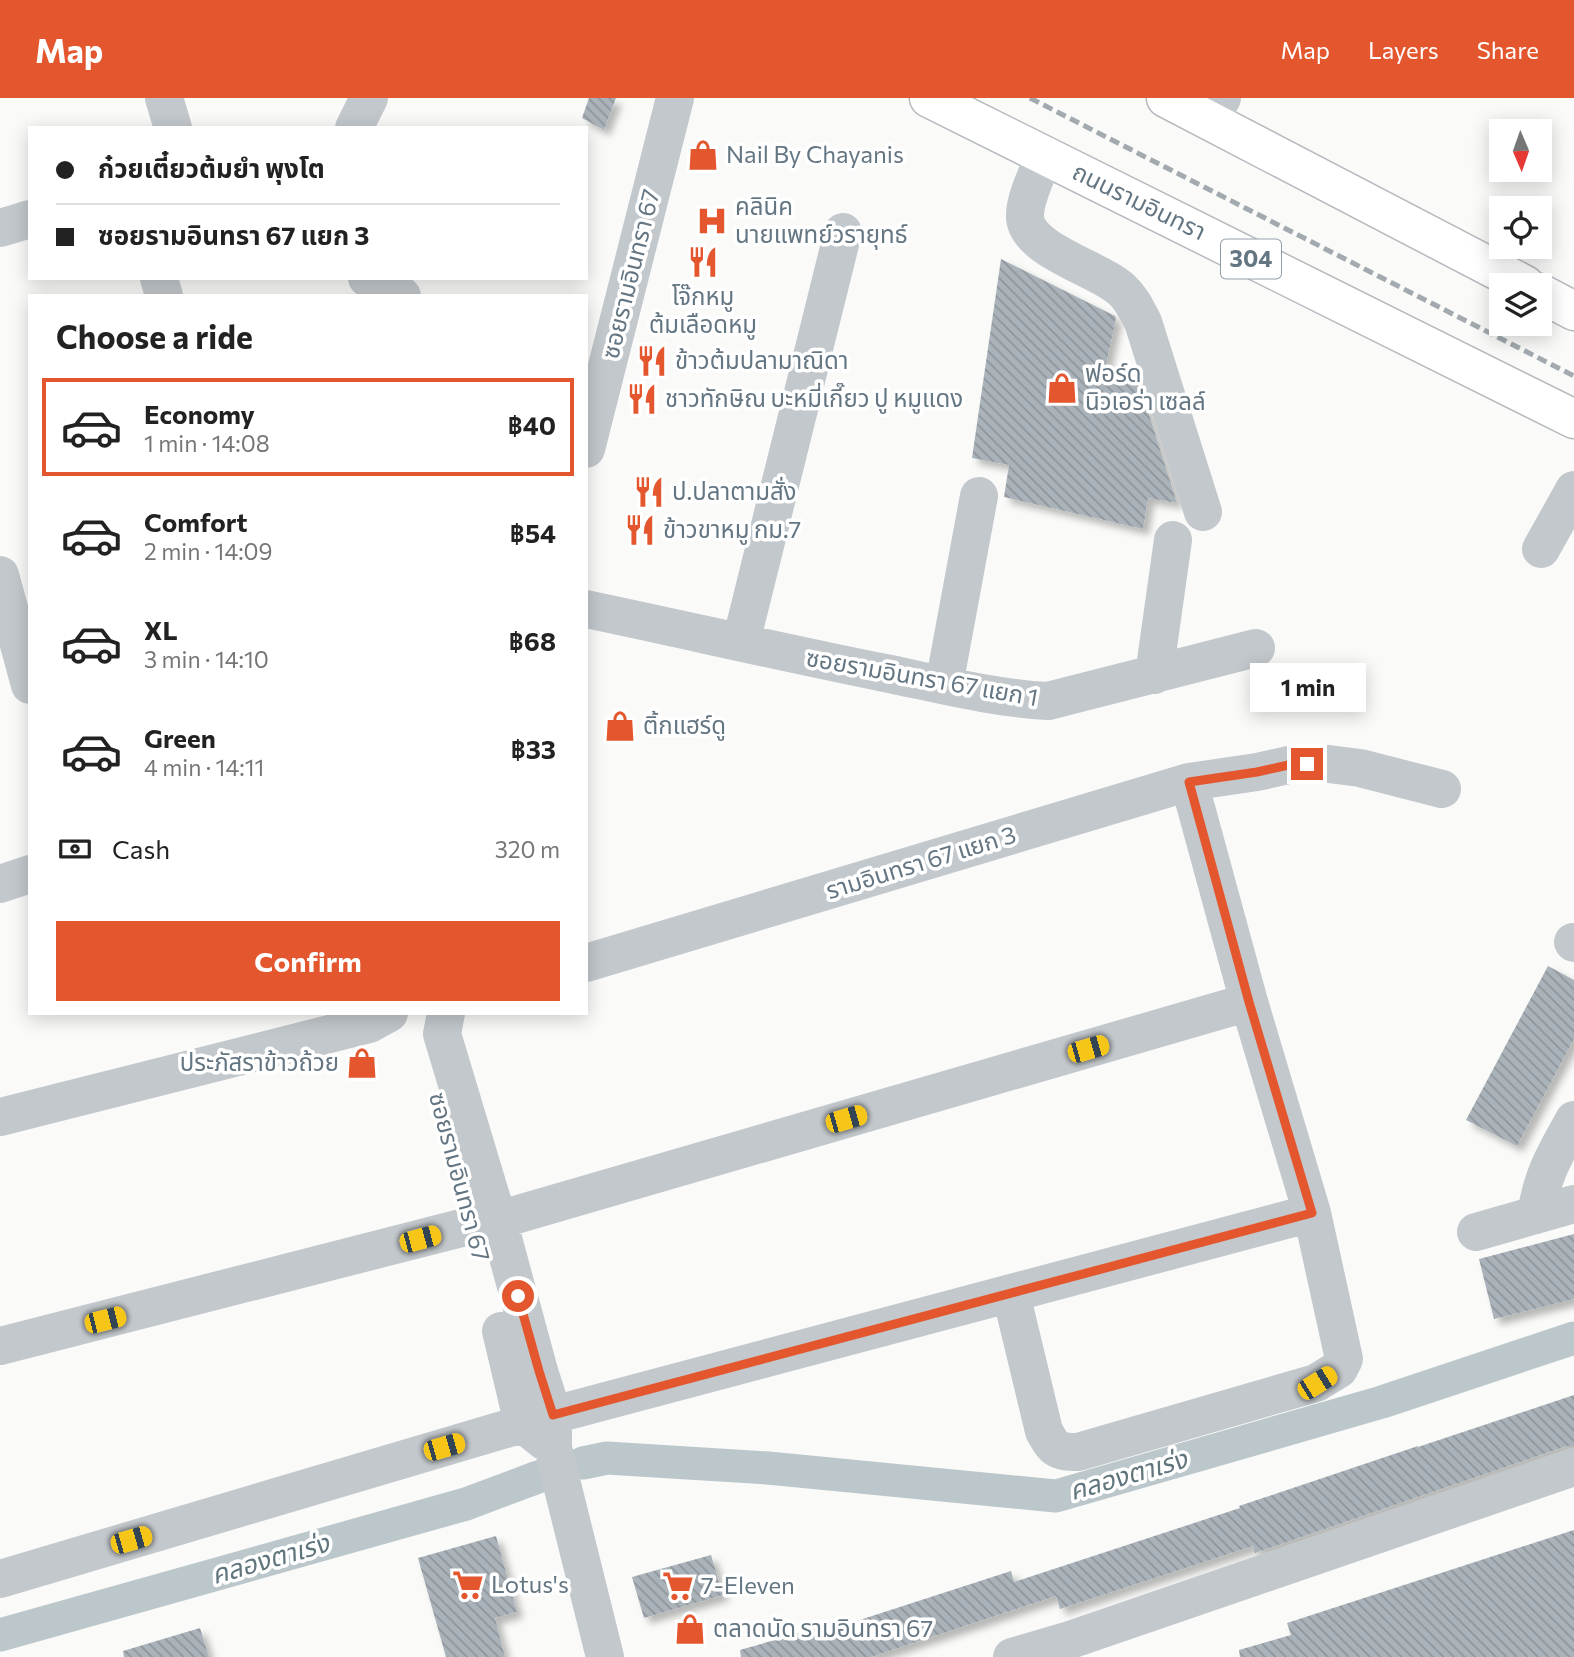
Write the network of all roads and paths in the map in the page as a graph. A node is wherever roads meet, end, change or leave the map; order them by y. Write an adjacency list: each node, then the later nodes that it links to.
1 (164, 98): 8 (street)
2 (369, 98): 9 (street)
3 (649, 98): 17 (street, ซอยรามอินทรา 67)
4 (675, 98): 18 (street, ซอยรามอินทรา 67)
5 (929, 98): 10 (main road, ถนนรามอินทรา / 304)
6 (1166, 98): 7 (main road)
7 (1215, 109): 14 (main road)
8 (172, 126)
9 (355, 126)
10 (1044, 156): 19 (main road, ถนนรามอินทรา / 304); 23 (street)
11 (28, 220): 12 (street)
12 (0, 228)
13 (843, 232): 28 (street)
14 (1504, 273)
15 (1552, 299): 16 (main road)
16 (1574, 311)
17 (588, 350)
18 (594, 390): 20 (street, ซอยรามอินทรา 67)
19 (1574, 419)
20 (588, 434)
21 (1574, 490): 25 (street)
22 (979, 496): 32 (street)
23 (1203, 512)
24 (1173, 540): 30 (street)
25 (1541, 549)
26 (0, 575): 31 (street)
27 (588, 609): 28 (street, ซอยรามอินทรา 67 แยก 1)
28 (741, 642): 32 (street, ซอยรามอินทรา 67 แยก 1)
29 (1256, 648): 30 (street, ซอยรามอินทรา 67 แยก 1)
30 (1154, 675): 32 (street, ซอยรามอินทรา 67 แยก 1)
31 (28, 678)
32 (944, 685)
33 (1189, 782): 34 (street, รามอินทรา 67 แยก 3); 37 (street, รามอินทรา 67 แยก 3); 38 (street)
34 (1442, 789)
35 (28, 875): 36 (street)
36 (0, 884)
37 (588, 962)
38 (1249, 1002): 45 (street); 47 (street)
39 (418, 1015): 47 (street, ซอยรามอินทรา 67)
40 (446, 1015): 47 (street, ซอยรามอินทรา 67)
41 (374, 1017): 42 (street)
42 (0, 1117)
43 (1574, 1120): 46 (street)
44 (1574, 1204): 46 (street)
45 (1312, 1213): 49 (street); 49 (street)
46 (1536, 1215): 48 (street)
47 (485, 1223): 50 (street); 51 (street, ซอยรามอินทรา 67)
48 (1476, 1232)
49 (1011, 1294): 51 (street)
50 (0, 1346)
51 (543, 1429): 53 (street); 55 (street, ซอยรามอินทรา 67)
52 (1574, 1466): 54 (street)
53 (0, 1579)
54 (1072, 1648): 56 (street)
55 (606, 1657)
56 (1012, 1657)

